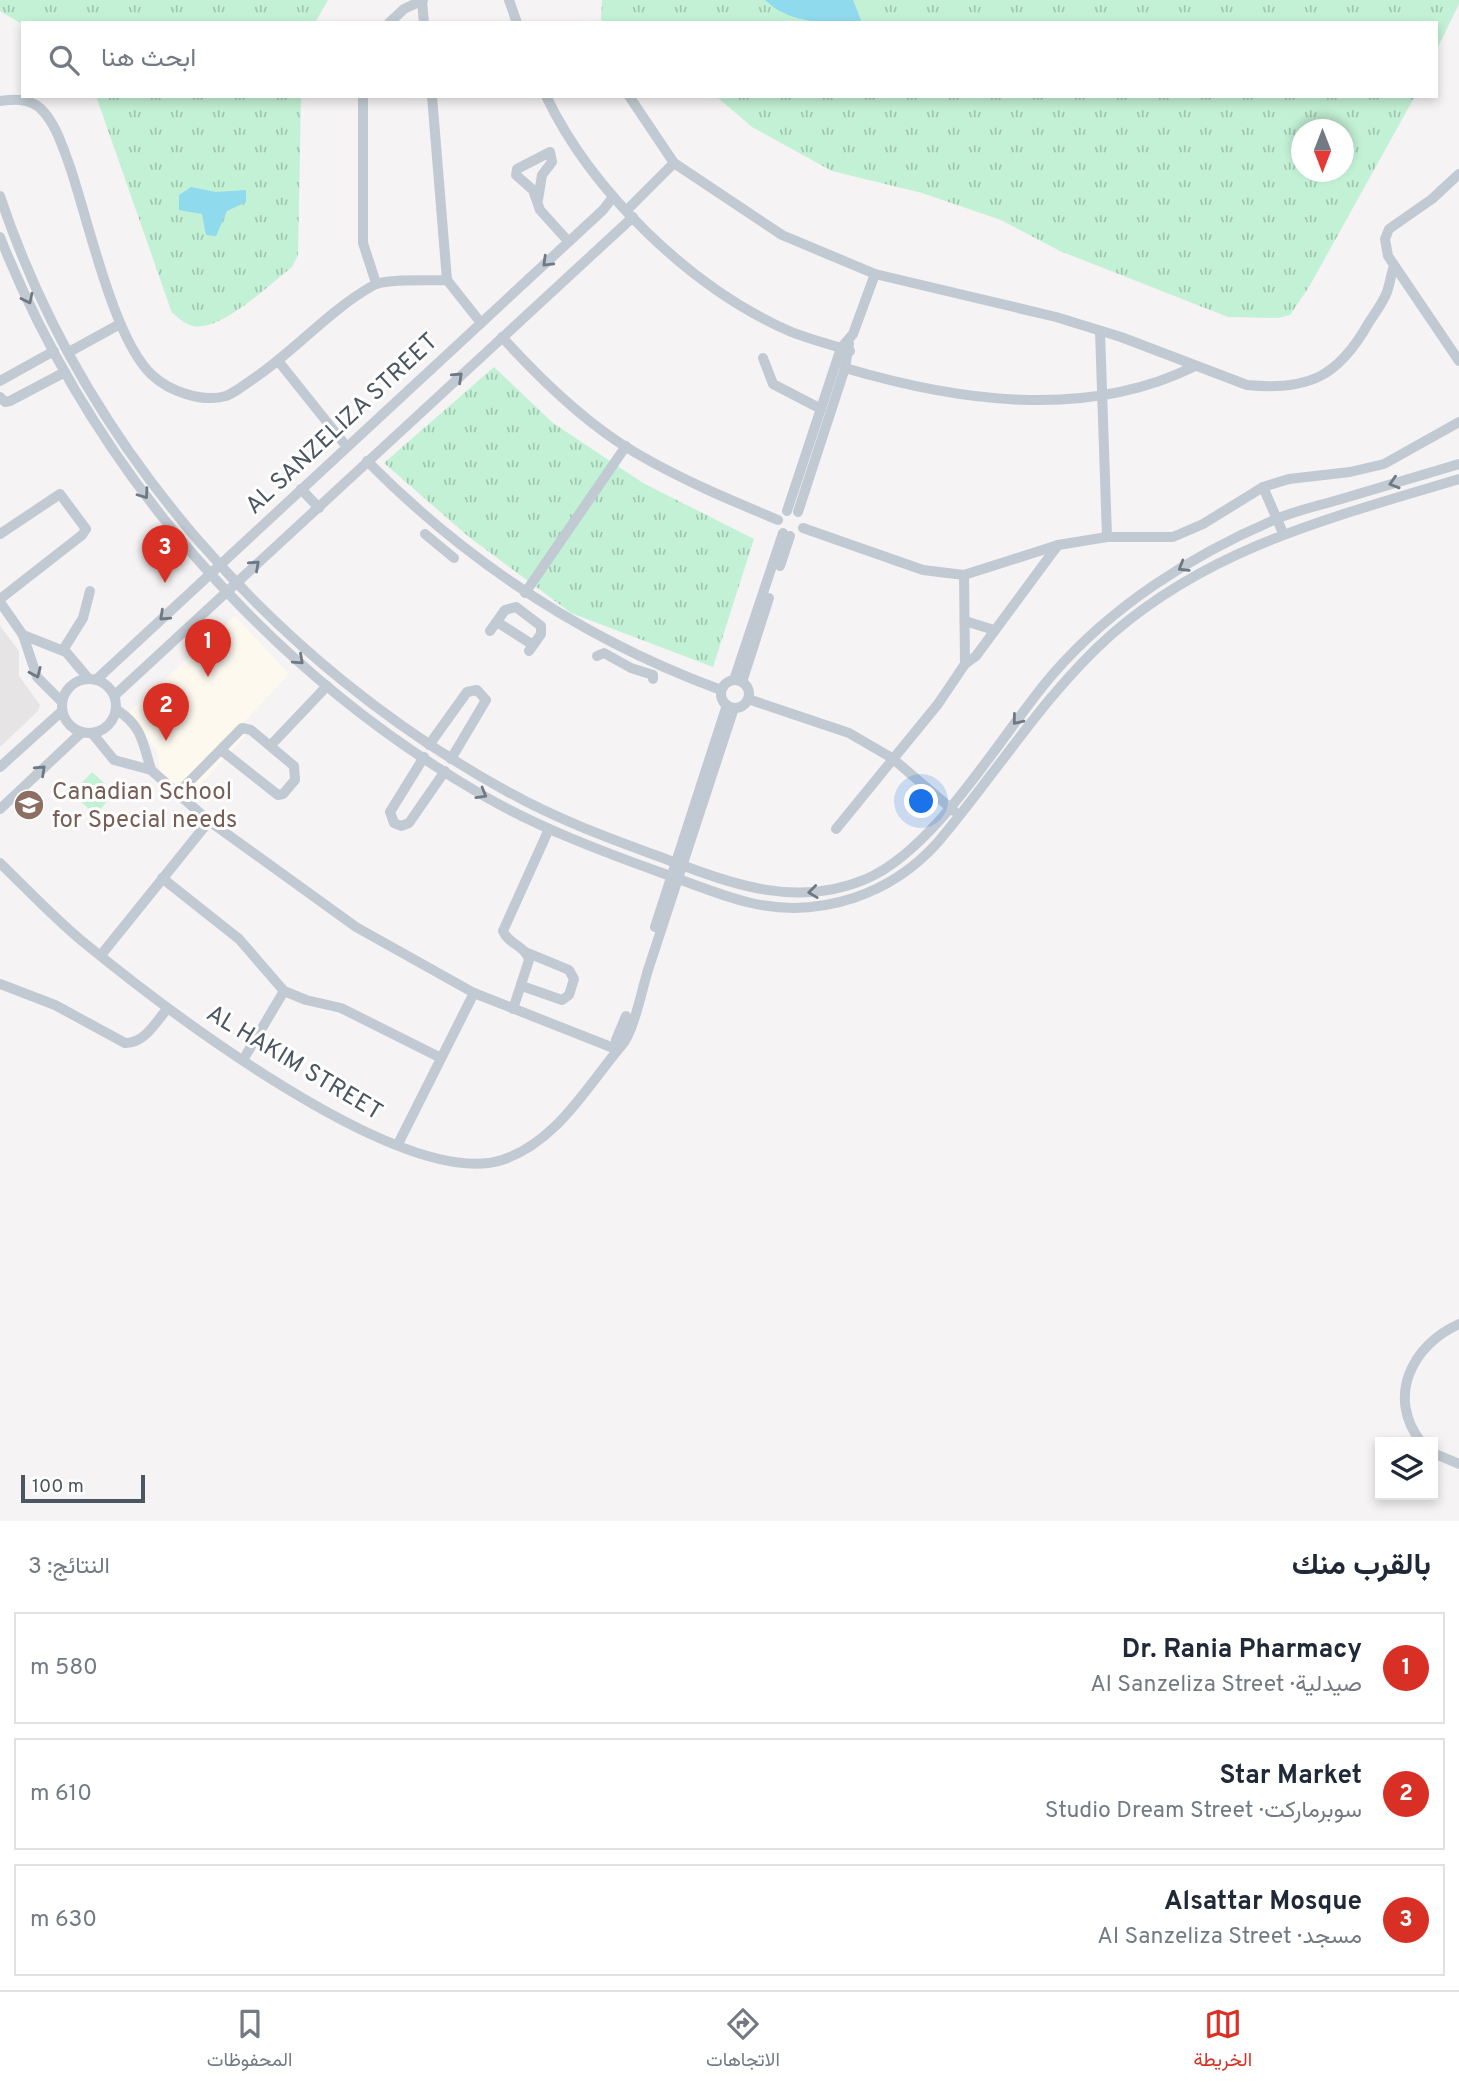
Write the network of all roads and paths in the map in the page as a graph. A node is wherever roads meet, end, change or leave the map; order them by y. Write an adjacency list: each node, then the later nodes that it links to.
1 (423, 0): 3 (street); 4 (street)
2 (509, 0): 5 (street)
3 (391, 21)
4 (424, 21)
5 (516, 21)
6 (363, 98): 24 (street)
7 (432, 98): 23 (street)
8 (548, 98): 14 (street)
9 (630, 98): 11 (street)
10 (0, 101): 30 (street)
11 (674, 163): 17 (street, AL SANZELIZA STREET); 22 (street)
12 (1459, 174): 21 (street)
13 (0, 195): 35 (street)
14 (613, 197): 16 (street, AL SANZELIZA STREET); 17 (street)
15 (538, 200): 20 (street)
16 (603, 210): 18 (street); 20 (street, AL SANZELIZA STREET)
17 (630, 213): 18 (street, AL SANZELIZA STREET); 33 (street)
18 (619, 227): 28 (street, AL SANZELIZA STREET)
19 (0, 237): 34 (street, one-way to 34)
20 (568, 242): 25 (street, AL SANZELIZA STREET, one-way to 25)
21 (1394, 266): 26 (street); 27 (street)
22 (875, 274): 31 (street); 33 (street)
23 (447, 280): 24 (street); 29 (street)
24 (376, 283): 38 (street)
25 (525, 283): 28 (street); 29 (street, AL SANZELIZA STREET)
26 (1410, 289): 27 (street); 37 (street)
27 (1387, 293): 39 (street)
28 (541, 299): 32 (street, AL SANZELIZA STREET)
29 (481, 323): 43 (street, AL SANZELIZA STREET)
30 (120, 324): 35 (street); 38 (street)
31 (1100, 331): 39 (street); 44 (street)
32 (502, 337): 46 (street, AL SANZELIZA STREET, one-way to 32); 49 (street)
33 (847, 347): 40 (street); 47 (street)
34 (54, 351): 41 (street); 42 (street)
35 (69, 352): 71 (street)
36 (763, 358): 47 (street)
37 (1459, 361)
38 (279, 362): 50 (street)
39 (1193, 367): 44 (street)
40 (845, 368): 44 (street); 57 (street)
41 (65, 372): 45 (street); 72 (street, one-way to 72)
42 (0, 381)
43 (413, 386): 46 (street); 50 (street, AL SANZELIZA STREET)
44 (1102, 396): 66 (street)
45 (0, 397)
46 (430, 402): 51 (street, AL SANZELIZA STREET)
47 (821, 410): 57 (street)
48 (1459, 422): 54 (street)
49 (626, 446): 59 (street); 77 (street)
50 (347, 447): 55 (street, AL SANZELIZA STREET)
51 (367, 461): 56 (street, AL SANZELIZA STREET); 61 (street)
52 (1459, 464): 58 (street, one-way to 58)
53 (1459, 479): 62 (street)
54 (1263, 486): 58 (street); 66 (street)
55 (301, 489): 56 (street); 71 (street, AL SANZELIZA STREET)
56 (319, 508): 74 (street, AL SANZELIZA STREET, one-way to 56)
57 (792, 511): 59 (street); 60 (street)
58 (1277, 518): 62 (street); 110 (street, one-way to 110)
59 (778, 520): 65 (street)
60 (803, 528): 65 (street); 73 (street)
61 (443, 533): 67 (street); 69 (street)
62 (1283, 533): 112 (street)
63 (0, 534): 78 (street)
64 (425, 534): 69 (street)
65 (786, 535): 91 (street)
66 (1107, 537): 68 (street)
67 (453, 540): 69 (street); 77 (street)
68 (1058, 545): 73 (street); 82 (street)
69 (440, 546): 70 (street)
70 (454, 558)
71 (220, 563): 72 (street, AL SANZELIZA STREET); 74 (street)
72 (209, 573): 75 (street); 89 (street, AL SANZELIZA STREET, one-way to 89)
73 (964, 575): 81 (street)
74 (237, 581): 75 (street, AL SANZELIZA STREET); 101 (street)
75 (227, 590): 92 (street, one-way to 92); 94 (street, AL SANZELIZA STREET)
76 (90, 591): 84 (street)
77 (525, 593): 79 (street)
78 (0, 600): 83 (street)
79 (536, 601): 80 (street); 85 (street)
80 (527, 615): 80 (street)
81 (965, 621): 82 (street); 87 (street)
82 (994, 629): 87 (street)
83 (23, 635): 84 (street); 96 (street, one-way to 96)
84 (63, 650): 89 (street)
85 (631, 653): 88 (street); 93 (street)
86 (597, 656): 88 (street)
87 (965, 664): 104 (street)
88 (625, 665): 90 (street)
89 (92, 679): 94 (street); 96 (street)
90 (653, 679)
91 (738, 681): 93 (street); 95 (street)
92 (327, 685): 100 (street); 103 (street)
93 (721, 690): 97 (street)
94 (115, 695): 98 (street)
95 (748, 699): 97 (street); 104 (street)
96 (62, 706): 99 (street); 106 (street)
97 (730, 706): 117 (street, AL HAKIM STREET)
98 (117, 710): 99 (street); 107 (street)
99 (87, 733): 107 (street); 111 (street, one-way to 99)
100 (271, 745): 102 (street); 102 (street)
101 (429, 745): 105 (street); 105 (street)
102 (221, 750): 109 (street)
103 (424, 757): 108 (street); 108 (street)
104 (892, 758): 110 (street); 115 (street)
105 (451, 759): 117 (street)
106 (0, 767)
107 (150, 771): 109 (street)
108 (445, 771): 114 (street, one-way to 114)
109 (178, 793): 113 (street)
110 (949, 808): 112 (street); 120 (street)
111 (0, 809)
112 (960, 816): 121 (street)
113 (209, 821): 119 (street); 127 (street)
114 (549, 829): 118 (street); 122 (street)
115 (836, 829)
116 (0, 863): 123 (street, AL HAKIM STREET)
117 (678, 864): 118 (street, AL HAKIM STREET); 120 (street, one-way to 117)
118 (674, 877): 121 (street); 130 (street, AL HAKIM STREET)
119 (162, 878): 123 (street); 126 (street)
120 (857, 882): 121 (street)
121 (861, 895)
122 (528, 953): 125 (street); 125 (street)
123 (101, 955): 128 (street, AL HAKIM STREET)
124 (0, 984): 128 (street)
125 (522, 986): 129 (street)
126 (284, 991): 131 (street); 132 (street)
127 (474, 993): 129 (street); 131 (street)
128 (167, 1009): 132 (street, AL HAKIM STREET)
129 (513, 1009): 130 (street)
130 (616, 1049): 133 (street, AL HAKIM STREET)
131 (441, 1058): 133 (street)
132 (243, 1060): 133 (street, AL HAKIM STREET)
133 (398, 1144)
134 (1459, 1324): 135 (street)
135 (1419, 1437)
136 (1438, 1455): 137 (street)
137 (1459, 1464)

